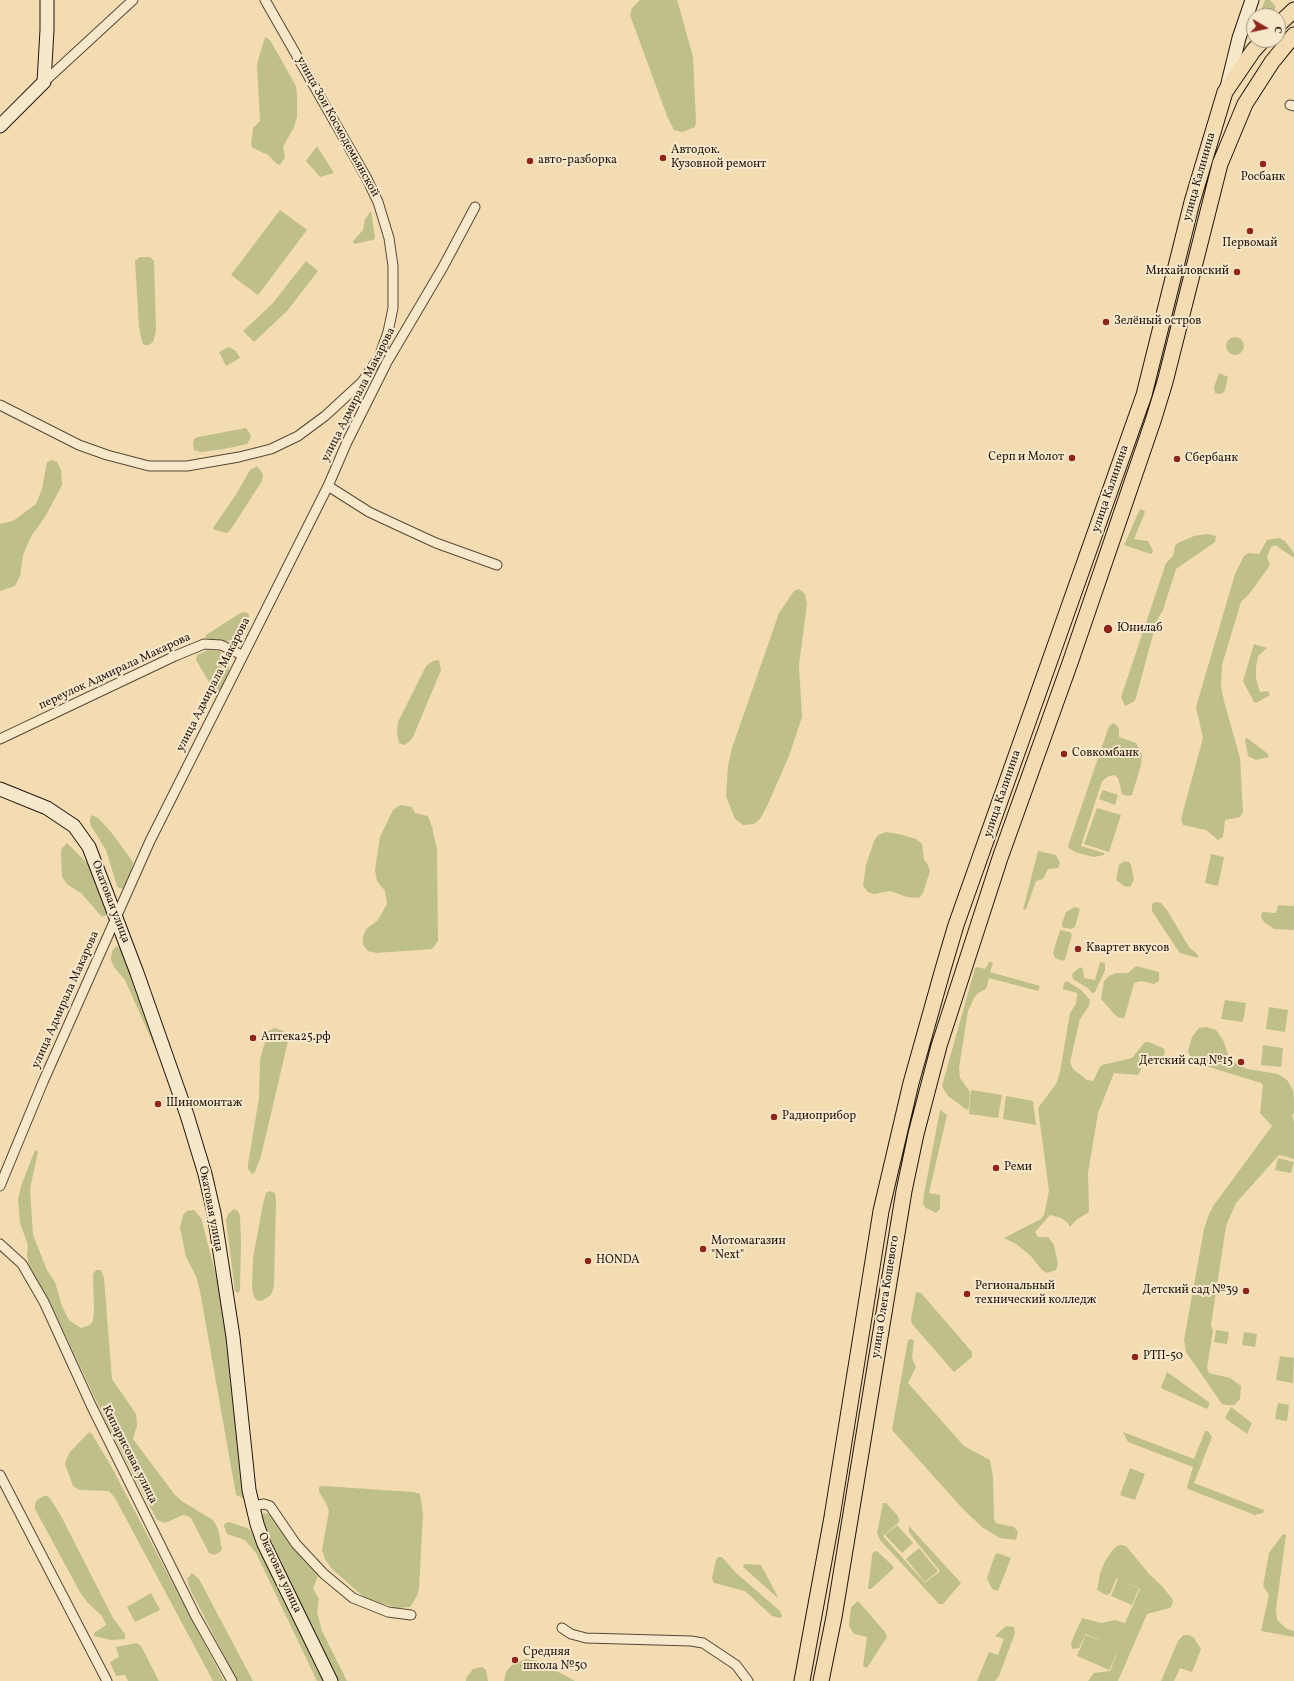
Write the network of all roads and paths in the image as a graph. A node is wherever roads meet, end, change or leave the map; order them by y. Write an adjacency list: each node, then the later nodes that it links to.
1 (47, 0): 9 (main road)
2 (132, 0): 9 (street)
3 (265, 0): 13 (street, улица Зои Космодемьянской)
4 (1252, 0): 10 (main road, улица Калинина)
5 (1294, 10): 6 (highway)
6 (1286, 18)
7 (1294, 35): 22 (highway, улица Калинина)
8 (1256, 48): 10 (highway)
9 (44, 82): 11 (main road)
10 (1225, 92): 23 (highway, улица Калинина)
11 (0, 126)
12 (475, 207): 14 (street, улица Адмирала Макарова)
13 (378, 357): 14 (street); 15 (street, улица Зои Космодемьянской)
14 (387, 362): 16 (street, улица Адмирала Макарова)
15 (0, 405)
16 (328, 486): 17 (street); 18 (street, улица Адмирала Макарова)
17 (497, 565)
18 (242, 655): 19 (street, переулок Адмирала Макарова); 21 (street, улица Адмирала Макарова)
19 (0, 739)
20 (0, 789): 21 (main road, Окатовая улица)
21 (116, 917): 24 (street, улица Адмирала Макарова); 27 (main road, Окатовая улица)
22 (979, 920): 35 (highway, улица Олега Кошевого)
23 (943, 969): 34 (highway, улица Олега Кошевого)
24 (0, 1186)
25 (0, 1244): 31 (street, Кипарисовая улица)
26 (0, 1475): 30 (street)
27 (253, 1506): 28 (street); 32 (main road, Окатовая улица)
28 (411, 1615)
29 (562, 1628): 33 (street)
30 (107, 1681)
31 (232, 1681)
32 (330, 1681)
33 (748, 1681)
34 (802, 1681)
35 (821, 1681)

